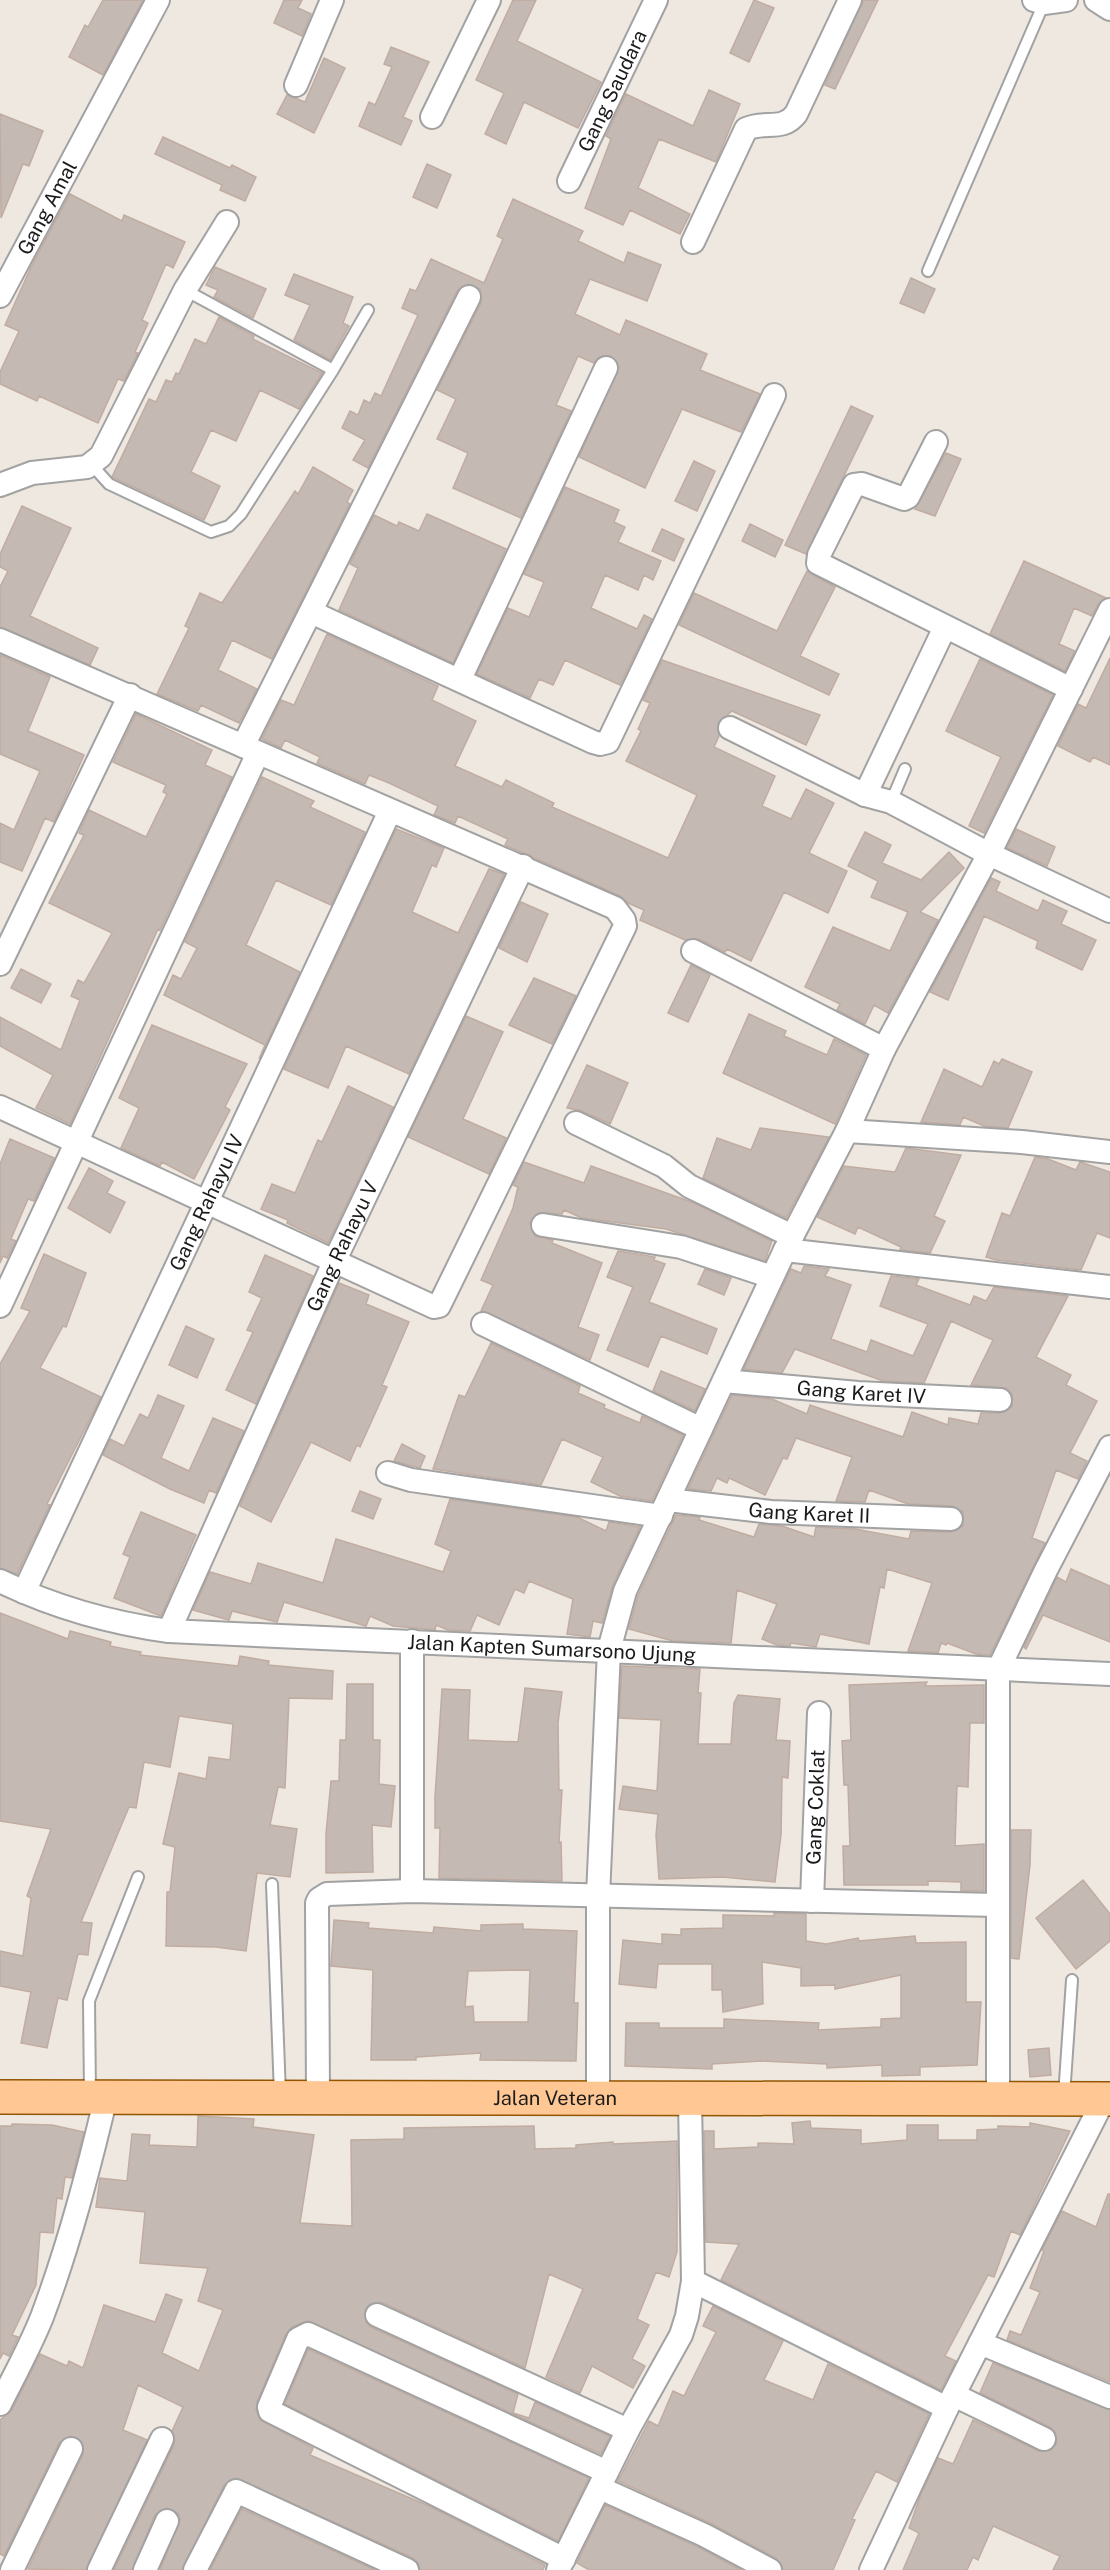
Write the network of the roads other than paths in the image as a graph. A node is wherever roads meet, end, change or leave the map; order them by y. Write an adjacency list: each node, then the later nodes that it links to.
1 (158, 0): 16 (street, Gang Amal)
2 (332, 0): 9 (street)
3 (489, 0): 10 (street)
4 (656, 0): 11 (street, Gang Saudara)
5 (850, 0): 13 (street)
6 (1096, 0): 8 (street)
7 (1048, 1): 14 (lane)
8 (1110, 9)
9 (296, 85)
10 (432, 117)
11 (569, 181)
12 (227, 222): 15 (street)
13 (693, 242)
14 (928, 271)
15 (185, 290): 20 (lane); 23 (street)
16 (0, 296)
17 (469, 297): 26 (street)
18 (368, 310): 20 (lane)
19 (606, 368): 30 (street)
20 (333, 370): 23 (lane)
21 (774, 395): 30 (street)
22 (936, 442): 27 (street)
23 (92, 465): 24 (street)
24 (0, 485)
25 (1110, 610): 29 (street)
26 (311, 612): 30 (street); 34 (street)
27 (945, 627): 31 (street); 36 (street)
28 (0, 640): 32 (street)
29 (1102, 652): 31 (street)
30 (460, 679)
31 (1071, 689): 39 (street)
32 (130, 695): 34 (street); 43 (street)
33 (730, 728): 36 (street)
34 (250, 750): 38 (street); 48 (street)
35 (905, 770): 37 (lane)
36 (865, 795): 37 (street)
37 (891, 802): 39 (street)
38 (390, 811): 40 (street); 50 (street, Gang Rahayu IV)
39 (989, 854): 41 (street); 44 (street)
40 (523, 866): 53 (street, Gang Rahayu V); 53 (street)
41 (1110, 911)
42 (693, 951): 44 (street)
43 (0, 964)
44 (884, 1049): 47 (street)
45 (0, 1107): 48 (street)
46 (576, 1122): 52 (street)
47 (847, 1131): 49 (street); 52 (street)
48 (76, 1143): 50 (street); 56 (street)
49 (1110, 1152)
50 (206, 1203): 53 (street); 66 (street, Gang Rahayu IV)
51 (543, 1225): 54 (street)
52 (789, 1243): 54 (street); 55 (street)
53 (334, 1262): 67 (street, Gang Rahayu V)
54 (772, 1277): 58 (street)
55 (1110, 1287)
56 (0, 1306)
57 (483, 1324): 60 (street)
58 (724, 1381): 59 (street, Gang Karet IV); 60 (street)
59 (1000, 1400)
60 (700, 1429): 63 (street)
61 (1109, 1451): 70 (street)
62 (388, 1473): 63 (street, Gang Karet II)
63 (664, 1508): 64 (street, Gang Karet II); 69 (street)
64 (951, 1519)
65 (0, 1581): 66 (street, Jalan Kapten Sumarsono Ujung)
66 (24, 1592): 67 (street, Jalan Kapten Sumarsono Ujung)
67 (169, 1631): 68 (street, Jalan Kapten Sumarsono Ujung)
68 (412, 1641): 69 (street, Jalan Kapten Sumarsono Ujung); 75 (street)
69 (609, 1650): 70 (street, Jalan Kapten Sumarsono Ujung); 76 (street)
70 (998, 1670): 71 (street, Jalan Kapten Sumarsono Ujung); 78 (street)
71 (1110, 1674)
72 (819, 1713): 77 (street, Gang Coklat)
73 (138, 1877): 81 (lane)
74 (272, 1884): 82 (lane)
75 (412, 1892): 76 (street); 83 (street)
76 (598, 1896): 77 (street); 84 (street)
77 (812, 1901): 78 (street)
78 (996, 1905): 86 (street)
79 (1072, 1980): 87 (lane)
80 (0, 2097): 81 (main road, Jalan Veteran)
81 (98, 2097): 82 (main road, Jalan Veteran); 94 (street)
82 (280, 2097): 83 (main road, Jalan Veteran)
83 (318, 2097): 84 (main road, Jalan Veteran)
84 (598, 2098): 85 (main road, Jalan Veteran)
85 (690, 2098): 86 (main road, Jalan Veteran); 89 (street)
86 (998, 2099): 87 (main road, Jalan Veteran)
87 (1064, 2099): 88 (main road, Jalan Veteran)
88 (1107, 2099): 91 (street)
89 (693, 2281): 93 (street); 95 (street)
90 (377, 2315): 95 (street)
91 (980, 2343): 92 (street); 93 (street)
92 (1110, 2397)
93 (951, 2401): 97 (street); 108 (street)
94 (0, 2404)
95 (628, 2430): 99 (street)
96 (162, 2439): 103 (street)
97 (1044, 2439)
98 (71, 2449): 102 (street)
99 (603, 2480): 101 (street); 101 (street); 107 (street)
100 (167, 2521): 104 (street)
101 (561, 2564)
102 (12, 2570)
103 (99, 2570)
104 (145, 2570)
105 (195, 2570): 106 (street)
106 (407, 2570)
107 (770, 2570)
108 (871, 2570)

